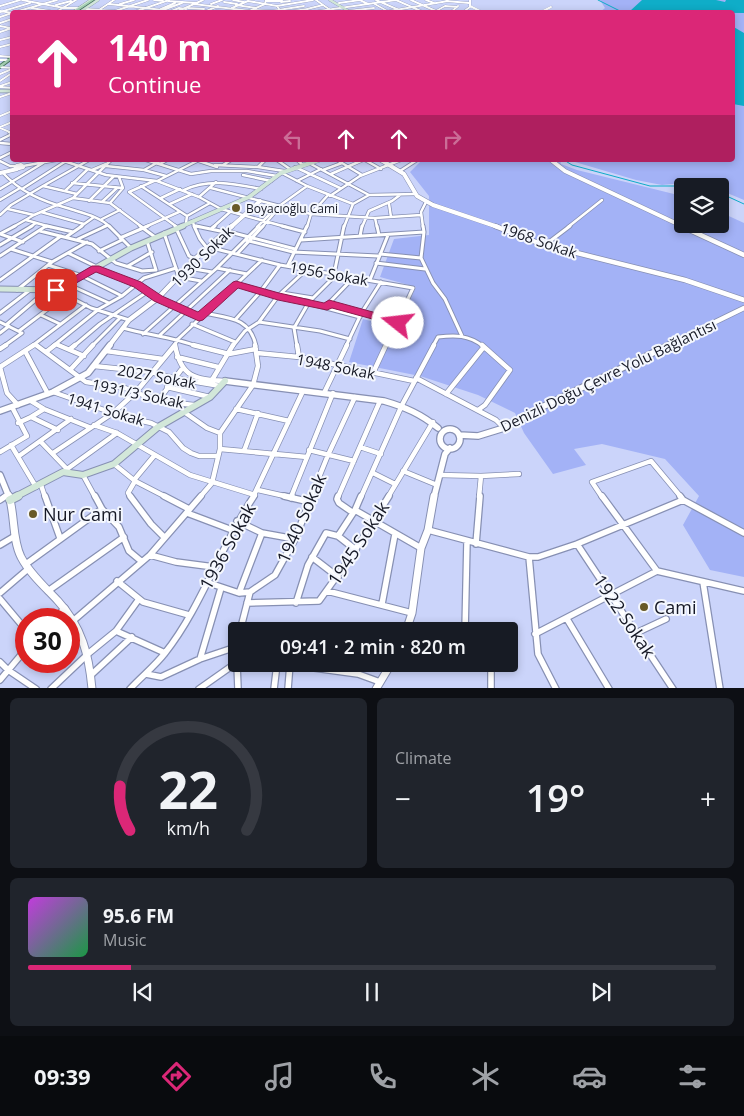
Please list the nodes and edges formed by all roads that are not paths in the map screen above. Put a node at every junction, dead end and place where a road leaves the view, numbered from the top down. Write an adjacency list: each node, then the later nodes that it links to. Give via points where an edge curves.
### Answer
1 (21, 0): 34 (street); 64 (street)
2 (57, 0): 45 (street)
3 (75, 0): 65 (street); 81 (street)
4 (94, 0): 82 (main road); 90 (main road); 102 (main road)
5 (114, 0): 40 (street)
6 (120, 0): 35 (street)
7 (133, 0): 35 (street); 36 (street)
8 (148, 0): 36 (street)
9 (154, 0): 26 (street); 47 (street)
10 (202, 0): 49 (street)
11 (212, 0): 50 (street)
12 (219, 0): 28 (street)
13 (233, 0): 28 (street); 29 (street)
14 (266, 0): 15 (street); 51 (street)
15 (283, 0): 38 (street)
16 (289, 0): 38 (street); 52 (street)
17 (308, 0): 18 (street); 39 (street)
18 (314, 0): 43 (street)
19 (330, 0): 31 (main road); 43 (street)
20 (390, 0): 21 (street); 32 (street)
21 (396, 0): 89 (street)
22 (411, 0): 74 (street)
23 (426, 0): 54 (street)
24 (439, 0): 33 (street)
25 (470, 0): 63 (street)
26 (166, 1): 37 (street); 48 (street); 68 (street)
27 (184, 1): 37 (street); 49 (street); 58 (street)
28 (224, 1): 41 (street); 59 (street); 60 (street)
29 (238, 1): 41 (street); 42 (street)
30 (248, 1): 42 (street); 51 (street)
31 (340, 1): 53 (street, via 360,0); 76 (main road)
32 (379, 1): 44 (street); 124 (street)
33 (448, 1): 54 (street); 55 (street)
34 (32, 2): 45 (street); 132 (street)
35 (127, 2): 57 (street)
36 (143, 2): 46 (street)
37 (179, 2): 48 (street)
38 (279, 2): 72 (street)
39 (304, 2): 52 (street); 75 (street)
40 (110, 3): 57 (street); 66 (street)
41 (231, 3): 61 (street)
42 (243, 3): 61 (street); 70 (street)
43 (320, 3): 62 (street)
44 (373, 3): 53 (street); 123 (street)
45 (43, 4): 56 (street); 80 (street)
46 (136, 4): 47 (street); 67 (street)
47 (140, 4): 68 (street)
48 (172, 4): 108 (street)
49 (195, 4): 50 (street); 85 (street)
50 (203, 4): 59 (street)
51 (265, 4): 70 (street); 71 (street)
52 (298, 4): 72 (street); 73 (street)
53 (368, 4): 76 (street); 88 (street)
54 (434, 4): 74 (street); 77 (street)
55 (460, 4): 63 (street); 78 (street)
56 (51, 5): 65 (street); 99 (street)
57 (118, 5): 67 (street)
58 (177, 5): 85 (street); 108 (street)
59 (209, 5): 60 (street); 92 (street)
60 (216, 5): 69 (street); 93 (street)
61 (237, 5): 86 (street); 87 (street)
62 (323, 5): 75 (street); 96 (street)
63 (470, 5): 129 (street); 130 (street)
64 (0, 6)
65 (55, 6): 81 (street); 100 (street)
66 (105, 6): 83 (street); 91 (street)
67 (130, 6): 83 (street); 84 (street)
68 (153, 6): 84 (street); 108 (street)
69 (224, 6): 86 (street); 113 (street)
70 (261, 6): 87 (street)
71 (273, 6): 72 (street); 117 (street)
72 (277, 6): 94 (street)
73 (304, 6): 94 (street); 95 (street)
74 (424, 6): 89 (street); 126 (street)
75 (312, 7): 95 (street)
76 (343, 7): 96 (street); 120 (main road)
77 (443, 7): 78 (street); 127 (street)
78 (457, 7): 128 (street)
79 (551, 7): 131 (street)
80 (30, 8): 98 (street); 99 (street)
81 (64, 8): 82 (street); 101 (street)
82 (80, 8)
83 (124, 8): 105 (street); 106 (street)
84 (148, 8): 106 (street); 107 (street)
85 (188, 8): 92 (street); 109 (street); 110 (street)
86 (232, 8): 114 (street); 115 (street)
87 (256, 8): 116 (street)
88 (374, 8): 97 (street); 122 (street)
89 (412, 8): 124 (street); 125 (street)
90 (86, 9): 91 (street); 103 (main road)
91 (101, 9): 104 (street)
92 (203, 9): 93 (street); 111 (street)
93 (212, 9): 112 (street)
94 (278, 9)
95 (307, 9): 118 (street)
96 (331, 9): 119 (street)
97 (361, 9): 121 (street)
98 (24, 10)
99 (37, 10)
100 (45, 10)
101 (60, 10)
102 (80, 10)
103 (83, 10)
104 (108, 10)
105 (119, 10)
106 (141, 10)
107 (157, 10): 108 (street)
108 (162, 10)
109 (176, 10)
110 (183, 10)
111 (200, 10)
112 (209, 10)
113 (218, 10)
114 (230, 10)
115 (242, 10)
116 (252, 10)
117 (263, 10)
118 (300, 10)
119 (325, 10)
120 (347, 10)
121 (357, 10)
122 (379, 10)
123 (385, 10)
124 (399, 10)
125 (417, 10)
126 (431, 10)
127 (440, 10)
128 (454, 10)
129 (466, 10)
130 (479, 10)
131 (545, 10)
132 (1, 11)
133 (10, 29): 134 (street)
134 (7, 30): 135 (street); 136 (street)
135 (10, 31)
136 (0, 32)
137 (10, 58): 139 (main road)
138 (0, 60): 139 (street)
139 (6, 60): 140 (main road)
140 (0, 66)
141 (0, 158): 171 (street, via 11,167)
142 (24, 162): 171 (street)
143 (41, 162): 164 (street); 198 (street)
144 (66, 162): 168 (street); 208 (street)
145 (84, 162): 168 (street)
146 (110, 162): 165 (street)
147 (160, 162): 178 (street); 179 (street)
148 (194, 162): 179 (street)
149 (202, 162): 163 (street)
150 (228, 162): 166 (street)
151 (263, 162): 172 (street)
152 (281, 162): 173 (street)
153 (299, 162): 167 (street)
154 (359, 162): 169 (street)
155 (368, 162): 176 (street)
156 (385, 162): 170 (street, 1968 Sokak)
157 (398, 162): 170 (street)
158 (414, 162): 182 (street)
159 (554, 162): 308 (street, via 565,171)
160 (558, 162): 259 (street, via 568,170)
161 (310, 163): 167 (main road); 175 (street)
162 (342, 163): 169 (street); 175 (street)
163 (213, 164): 166 (street); 181 (street)
164 (33, 165): 171 (street)
165 (107, 165): 177 (street); 178 (street); 183 (street)
166 (223, 165): 172 (street)
167 (303, 165): 173 (main road)
168 (77, 166): 174 (street); 204 (street)
169 (348, 166): 187 (street); 190 (street)
170 (392, 166): 176 (street); 182 (street, 1968 Sokak)
171 (20, 167): 184 (street)
172 (258, 167): 185 (street)
173 (293, 168): 185 (main road); 189 (street)
174 (88, 169): 177 (street); 201 (street)
175 (322, 169): 187 (street); 189 (street)
176 (381, 169): 190 (street)
177 (92, 170): 183 (street)
178 (144, 170): 192 (street)
179 (180, 170): 186 (street); 192 (street)
180 (247, 170): 181 (street); 185 (street); 188 (street)
181 (216, 171): 186 (street)
182 (400, 171): 220 (street, 1968 Sokak)
183 (99, 172): 191 (street); 202 (street)
184 (1, 173): 198 (street)
185 (281, 173): 195 (main road); 196 (street)
186 (191, 174): 203 (street)
187 (331, 174): 200 (street)
188 (243, 175): 195 (street); 199 (street)
189 (310, 175): 196 (street); 212 (street)
190 (362, 175): 200 (street)
191 (114, 176): 193 (street); 207 (street)
192 (166, 176): 194 (street)
193 (119, 177): 194 (street); 210 (street)
194 (156, 181): 205 (street); 216 (street)
195 (271, 181): 214 (main road)
196 (297, 181): 206 (street)
197 (216, 182): 199 (street); 203 (street); 211 (street)
198 (10, 183): 208 (street); 213 (street)
199 (234, 183): 214 (street)
200 (348, 183): 212 (street); 222 (street)
201 (72, 184): 202 (street); 215 (street)
202 (87, 184): 207 (street); 218 (street)
203 (192, 185): 216 (street)
204 (43, 186): 215 (street); 217 (street)
205 (141, 186): 227 (street); 261 (street, via 129,192)
206 (306, 186): 221 (street); 240 (street)
207 (104, 187): 209 (street); 230 (street)
208 (21, 188): 217 (street); 228 (street)
209 (117, 188): 210 (street); 231 (street)
210 (123, 188): 234 (street)
211 (211, 188): 224 (street); 225 (street)
212 (340, 188): 221 (street)
213 (0, 189)
214 (261, 189): 225 (main road)
215 (66, 190): 218 (street)
216 (182, 190): 219 (street); 227 (street)
217 (31, 194): 239 (street); 243 (street)
218 (77, 194): 226 (street)
219 (192, 194): 224 (street); 236 (street)
220 (416, 194): 223 (street); 233 (street, 1968 Sokak)
221 (329, 195): 237 (street); 248 (street)
222 (369, 195): 223 (street); 237 (street)
223 (400, 195): 238 (street)
224 (199, 197): 235 (street)
225 (249, 197): 232 (street); 241 (main road)
226 (73, 198): 230 (street); 239 (street)
227 (160, 198): 236 (street)
228 (0, 200)
229 (602, 200): 298 (street)
230 (89, 201): 231 (street)
231 (103, 201): 234 (street)
232 (260, 201): 240 (street); 251 (street, 1930 Sokak)
233 (426, 202): 252 (street); 298 (street, 1968 Sokak)
234 (110, 203): 244 (street)
235 (210, 203): 241 (street); 253 (street)
236 (170, 204): 246 (street)
237 (352, 204): 254 (street)
238 (389, 204): 256 (street); 257 (street, via 374,206)
239 (56, 206): 245 (street); 255 (street)
240 (280, 207): 248 (street); 264 (street)
241 (222, 209): 247 (street); 263 (main road)
242 (0, 210): 243 (street)
243 (8, 210): 249 (street); 250 (street)
244 (120, 210): 260 (street); 272 (street)
245 (41, 212): 250 (street); 267 (street)
246 (179, 212): 253 (street); 261 (street)
247 (230, 212): 251 (street); 273 (street)
248 (311, 214): 254 (street); 277 (street)
249 (0, 215)
250 (34, 215): 262 (street)
251 (244, 215): 264 (street); 276 (street, 1930 Sokak)
252 (421, 215): 256 (street); 278 (street)
253 (187, 216): 265 (street)
254 (347, 216): 257 (street); 288 (street)
255 (94, 217): 260 (street); 267 (street)
256 (391, 217): 258 (street)
257 (363, 218): 258 (street); 285 (street)
258 (375, 218): 282 (street)
259 (674, 218)
260 (102, 219): 268 (street)
261 (165, 219): 271 (street); 272 (street)
262 (26, 220): 266 (street); 281 (street)
263 (192, 221): 265 (main road); 270 (street)
264 (266, 222): 277 (street); 292 (street)
265 (186, 223): 271 (main road)
266 (36, 224): 269 (street); 289 (street)
267 (84, 224): 275 (street)
268 (107, 225): 290 (street); 291 (street)
269 (47, 226): 274 (street); 275 (street)
270 (196, 226): 273 (street); 300 (street, via 200,239)
271 (177, 227): 279 (main road); 314 (street, via 189,256)
272 (143, 228): 287 (street); 291 (street)
273 (212, 228): 276 (street)
274 (40, 231): 284 (street); 295 (street)
275 (73, 232): 286 (street)
276 (226, 232): 292 (street); 300 (street, 1930 Sokak)
277 (304, 232): 293 (street)
278 (424, 232): 283 (street); 313 (street)
279 (164, 233): 287 (main road); 323 (street)
280 (704, 233): 308 (street)
281 (0, 234): 289 (street)
282 (379, 235): 283 (street); 285 (street)
283 (388, 235): 310 (street)
284 (61, 236): 286 (street); 312 (street)
285 (360, 236): 288 (street)
286 (66, 237): 290 (street)
287 (155, 237): 294 (main road)
288 (343, 237): 293 (street); 307 (street)
289 (12, 238): 295 (street); 297 (street)
290 (77, 239): 296 (street)
291 (121, 239): 299 (street); 302 (street)
292 (248, 240): 303 (street); 306 (street); 309 (street)
293 (301, 240): 303 (street)
294 (147, 241): 299 (main road); 304 (street)
295 (23, 242): 301 (street)
296 (87, 242): 302 (street); 305 (street)
297 (0, 245)
298 (545, 245): 356 (street, 1968 Sokak, via 685,280)
299 (131, 248): 315 (main road)
300 (208, 248): 306 (street, 1956 Sokak); 314 (street, 1930 Sokak)
301 (11, 249): 311 (street); 312 (street)
302 (100, 251): 315 (street)
303 (294, 251): 307 (street); 321 (street)
304 (152, 252): 320 (street); 330 (street)
305 (68, 253): 317 (street); 322 (street)
306 (232, 253): 309 (street, 1956 Sokak); 325 (street)
307 (339, 253): 310 (street); 332 (street)
308 (744, 253)
309 (237, 254): 316 (street, 1956 Sokak)
310 (379, 255): 313 (street); 318 (street)
311 (0, 256)
312 (34, 256): 317 (street); 336 (street)
313 (421, 258): 327 (street)
314 (196, 259): 324 (street, 1930 Sokak)
315 (111, 260): 320 (street); 322 (main road)
316 (262, 260): 319 (street, 1956 Sokak); 331 (street)
317 (50, 263): 333 (street); 344 (street)
318 (376, 264): 327 (street); 337 (street)
319 (280, 265): 321 (street, 1956 Sokak); 348 (street)
320 (128, 266): 330 (street)
321 (288, 266): 326 (street, 1956 Sokak)
322 (96, 268): 333 (main road); 341 (street)
323 (176, 268): 330 (street); 334 (street)
324 (188, 268): 329 (street); 334 (street, 1930 Sokak)
325 (217, 268): 328 (street); 329 (street)
326 (306, 269): 332 (street, 1956 Sokak); 350 (street)
327 (426, 269): 387 (street, via 445,299)
328 (230, 270): 331 (street); 364 (street)
329 (212, 272): 338 (street)
330 (156, 273): 341 (street)
331 (247, 274): 342 (street)
332 (335, 274): 335 (street, 1956 Sokak); 355 (street)
333 (82, 276): 340 (main road); 352 (street)
334 (179, 276): 338 (street); 354 (street, 1930 Sokak)
335 (354, 278): 337 (street, 1956 Sokak); 361 (street)
336 (0, 280)
337 (370, 280): 339 (street, 1956 Sokak)
338 (201, 281): 359 (street)
339 (381, 282): 368 (street); 376 (street, 1956 Sokak, via 413,288)
340 (67, 284): 346 (main road); 358 (street)
341 (137, 284): 349 (street); 352 (street)
342 (236, 284): 348 (street); 366 (street)
343 (0, 289): 344 (main road)
344 (17, 290): 345 (main road)
345 (30, 290): 347 (main road); 365 (street)
346 (56, 290): 347 (main road); 351 (street)
347 (46, 291): 379 (street)
348 (261, 291): 353 (street); 373 (street)
349 (147, 292): 354 (street); 369 (street)
350 (282, 292): 353 (street); 355 (street)
351 (65, 296): 360 (street); 367 (street)
352 (122, 296): 358 (street)
353 (278, 296): 357 (street); 375 (street)
354 (158, 298): 359 (street); 372 (street, 1930 Sokak)
355 (313, 298): 357 (street)
356 (744, 300)
357 (309, 302): 361 (street); 382 (street)
358 (109, 303): 363 (street)
359 (174, 304): 364 (street); 385 (street)
360 (86, 305): 363 (street); 377 (street)
361 (328, 305): 368 (street)
362 (744, 308): 450 (street, Denizli Doğu Çevre Yolu Bağlantısı)
363 (99, 309): 369 (street); 392 (street)
364 (185, 310): 370 (street); 386 (street)
365 (0, 313)
366 (204, 313): 370 (street); 373 (street)
367 (41, 315): 377 (street); 383 (street)
368 (361, 315): 376 (street); 389 (street)
369 (113, 316): 371 (street); 396 (street)
370 (199, 317): 378 (street)
371 (120, 318): 372 (street); 402 (street)
372 (129, 320): 380 (street, 1930 Sokak)
373 (235, 320): 381 (street)
374 (0, 322): 379 (street)
375 (260, 322): 381 (street); 382 (street)
376 (398, 323): 413 (street)
377 (60, 324): 391 (street)
378 (192, 324): 388 (street); 390 (street)
379 (8, 326): 383 (street); 384 (street)
380 (123, 328): 385 (street); 398 (street, 1930 Sokak)
381 (250, 328): 390 (street); 399 (street)
382 (294, 328): 389 (street); 404 (street)
383 (19, 331): 395 (street, via 22,333)
384 (0, 333)
385 (143, 334): 386 (street)
386 (160, 335): 388 (street)
387 (462, 336): 394 (street); 416 (street, via 438,337)
388 (178, 338): 393 (street); 401 (street)
389 (350, 339): 407 (street)
390 (234, 342): 401 (street)
391 (35, 344): 397 (street); 400 (street)
392 (56, 344): 396 (street); 400 (street)
393 (175, 345): 403 (street); 405 (street)
394 (483, 348): 426 (street); 437 (street, via 510,370)
395 (0, 349)
396 (70, 349): 402 (street)
397 (25, 351): 408 (street); 424 (street)
398 (106, 351): 405 (street); 406 (street, 1930 Sokak)
399 (257, 351): 401 (street, 1948 Sokak); 404 (street, 1948 Sokak); 419 (street, via 258,366)
400 (46, 352): 410 (street)
401 (228, 354): 409 (street)
402 (84, 356): 410 (street)
403 (176, 357): 409 (street); 411 (street)
404 (299, 357): 407 (street, 1948 Sokak)
405 (163, 359): 412 (street)
406 (94, 366): 412 (street, 2027 Sokak); 414 (street, 1930 Sokak)
407 (338, 366): 413 (street, 1948 Sokak); 422 (street)
408 (0, 367): 434 (street, via 7,393)
409 (218, 367): 417 (street)
410 (70, 370): 414 (street)
411 (181, 370): 415 (street); 417 (street, via 187,375)
412 (151, 372): 415 (street, 2027 Sokak); 423 (street)
413 (373, 373): 416 (street, 1948 Sokak)
414 (80, 378): 423 (street, 1931/3 Sokak); 424 (street, 1930 Sokak)
415 (173, 378): 418 (street, 2027 Sokak); 420 (street)
416 (415, 379): 426 (street, 1948 Sokak); 433 (street)
417 (212, 380): 418 (street)
418 (222, 383): 419 (street); 427 (main road)
419 (253, 385): 421 (street); 435 (street)
420 (167, 387): 427 (street); 430 (street)
421 (303, 391): 422 (street); 444 (street, 1936 Sokak)
422 (325, 391): 425 (street)
423 (136, 392): 430 (street, 1931/3 Sokak); 439 (street)
424 (51, 393): 429 (street, 1930 Sokak); 439 (street, 1941 Sokak)
425 (334, 393): 428 (street); 462 (street)
426 (446, 394): 437 (street, 1948 Sokak)
427 (210, 397): 432 (main road)
428 (355, 397): 431 (street); 469 (street, 1940 Sokak)
429 (31, 401): 434 (street, 1930 Sokak); 436 (street)
430 (158, 401): 432 (street, 1931/3 Sokak)
431 (380, 401): 433 (street); 460 (street)
432 (197, 405): 440 (main road)
433 (402, 405): 445 (street); 468 (street)
434 (15, 406): 438 (street, 1930 Sokak); 446 (street)
435 (236, 409): 441 (street); 454 (street)
436 (44, 410): 442 (street); 443 (street)
437 (478, 410): 450 (street, 1948 Sokak)
438 (0, 411)
439 (113, 412): 447 (street); 448 (street, 1941 Sokak)
440 (184, 412): 448 (main road); 454 (street)
441 (258, 413): 444 (street); 463 (street)
442 (31, 416): 446 (street); 451 (street)
443 (71, 419): 447 (street); 451 (street)
444 (289, 420): 467 (street, 1936 Sokak)
445 (433, 422): 449 (street); 477 (street, 1945 Sokak)
446 (18, 423): 458 (street, via 26,436)
447 (92, 426): 453 (street); 466 (street)
448 (158, 427): 459 (main road); 472 (street, 1941 Sokak, via 169,432 191,453)
449 (438, 428): 452 (street); 455 (street)
450 (504, 428): 456 (street, Denizli Doğu Çevre Yolu Bağlantısı, via 478,436)
451 (58, 430): 457 (street)
452 (446, 430): 455 (street); 456 (street, via 455,431)
453 (117, 433): 459 (street); 476 (street)
454 (220, 434): 461 (street)
455 (440, 436): 464 (street)
456 (460, 437): 464 (street, via 457,447)
457 (41, 442): 466 (street); 470 (street)
458 (12, 445): 465 (street); 470 (street)
459 (138, 445): 471 (street); 475 (main road)
460 (360, 446): 468 (street); 474 (street)
461 (220, 449): 463 (street); 472 (street)
462 (309, 450): 469 (street); 473 (street)
463 (244, 451): 467 (street)
464 (448, 451): 481 (street)
465 (0, 452)
466 (53, 453): 476 (street)
467 (276, 454): 473 (street); 489 (street, 1936 Sokak)
468 (381, 454): 478 (street)
469 (328, 455): 474 (street); 494 (street, 1940 Sokak)
470 (19, 456): 488 (street)
471 (154, 456): 484 (street); 485 (street)
472 (218, 456): 485 (street)
473 (307, 457): 491 (street)
474 (354, 461): 497 (street, via 338,499 339,503)
475 (114, 464): 482 (main road); 484 (street)
476 (64, 470): 482 (main road); 488 (main road)
477 (403, 471): 486 (street, 1945 Sokak); 487 (street)
478 (373, 473): 486 (street); 497 (street)
479 (518, 474): 483 (street)
480 (0, 475): 490 (street)
481 (440, 475): 483 (street); 487 (street)
482 (83, 476): 495 (street)
483 (481, 476): 513 (street)
484 (135, 480): 496 (street); 509 (street, via 128,493)
485 (212, 483): 489 (street); 496 (street)
486 (395, 484): 499 (street, 1945 Sokak)
487 (437, 485): 502 (street)
488 (38, 486): 490 (main road); 510 (street)
489 (256, 493): 491 (street); 498 (street, 1936 Sokak)
490 (9, 497): 492 (street); 506 (street)
491 (291, 498): 494 (street)
492 (0, 500)
493 (683, 500): 500 (street); 500 (street, via 651,461 592,482); 504 (street)
494 (310, 502): 511 (street, 1940 Sokak)
495 (102, 509): 508 (street); 510 (street)
496 (188, 511): 501 (street); 509 (street)
497 (354, 511): 499 (street); 507 (street)
498 (237, 521): 501 (street, 1936 Sokak); 503 (street)
499 (374, 522): 505 (street); 517 (street, 1945 Sokak)
500 (622, 526): 514 (street); 524 (street)
501 (232, 530): 523 (street, 1936 Sokak)
502 (428, 530): 512 (street); 516 (street)
503 (262, 533): 511 (street); 533 (street)
504 (744, 533)
505 (395, 534): 516 (street); 541 (street)
506 (15, 536): 515 (street); 522 (street, via 15,543)
507 (338, 536): 517 (street); 519 (street, via 326,533)
508 (124, 537): 521 (street, via 129,551); 531 (street, via 98,552)
509 (164, 537): 518 (street)
510 (60, 538): 522 (street)
511 (295, 539): 534 (street, 1940 Sokak, via 275,575)
512 (467, 541): 513 (street); 551 (street)
513 (476, 544): 520 (street)
514 (577, 544): 520 (street); 536 (street, 1922 Sokak)
515 (0, 545)
516 (421, 548): 543 (street)
517 (356, 550): 525 (street, 1945 Sokak)
518 (150, 555): 521 (street); 523 (street)
519 (312, 557): 525 (street); 540 (street)
520 (529, 557): 555 (street)
521 (141, 561): 526 (street)
522 (27, 567): 531 (street); 535 (street)
523 (214, 567): 527 (street, 1936 Sokak)
524 (657, 571): 528 (street); 536 (street)
525 (338, 577): 530 (street, 1945 Sokak)
526 (118, 582): 538 (street); 544 (street)
527 (206, 582): 529 (street); 545 (street, 1936 Sokak)
528 (703, 582): 532 (street); 586 (street)
529 (221, 588): 533 (street); 560 (street)
530 (327, 590): 540 (street, 1945 Sokak, via 320,601); 541 (street)
531 (48, 591): 542 (street)
532 (744, 591)
533 (239, 592): 534 (street)
534 (250, 592): 539 (street)
535 (0, 593)
536 (610, 594): 547 (street); 554 (street, 1922 Sokak)
537 (0, 599): 546 (street)
538 (139, 599): 545 (street); 553 (street)
539 (247, 603): 540 (street, 1945 Sokak); 549 (street)
540 (296, 603)
541 (382, 604): 543 (street)
542 (65, 608)
543 (412, 613): 550 (street)
544 (80, 615)
545 (189, 615): 559 (street, 1936 Sokak)
546 (15, 617)
547 (567, 619): 555 (street); 584 (street)
548 (666, 619): 554 (street)
549 (242, 622)
550 (409, 622)
551 (465, 622)
552 (80, 628): 558 (street)
553 (116, 631): 556 (street); 558 (street)
554 (636, 633): 585 (street, 1922 Sokak)
555 (535, 634): 583 (street, via 538,654)
556 (132, 637): 559 (street); 573 (street)
557 (228, 649): 560 (street)
558 (89, 653): 573 (street); 576 (street)
559 (165, 653): 571 (street, 1936 Sokak)
560 (200, 659): 571 (street, via 161,677)
561 (0, 662): 564 (street)
562 (15, 662): 564 (street)
563 (228, 668): 578 (street)
564 (8, 670): 572 (street); 575 (street)
565 (237, 672): 579 (street)
566 (276, 672): 580 (street)
567 (289, 672): 581 (street)
568 (344, 672): 574 (street, via 358,674)
569 (386, 672): 574 (street)
570 (491, 672): 582 (street)
571 (146, 674): 577 (street, 1936 Sokak)
572 (0, 680)
573 (90, 684)
574 (378, 685)
575 (36, 688)
576 (51, 688)
577 (130, 688)
578 (199, 688)
579 (238, 688)
580 (274, 688)
581 (288, 688)
582 (491, 688)
583 (556, 688)
584 (609, 688)
585 (673, 688)
586 (720, 688)

